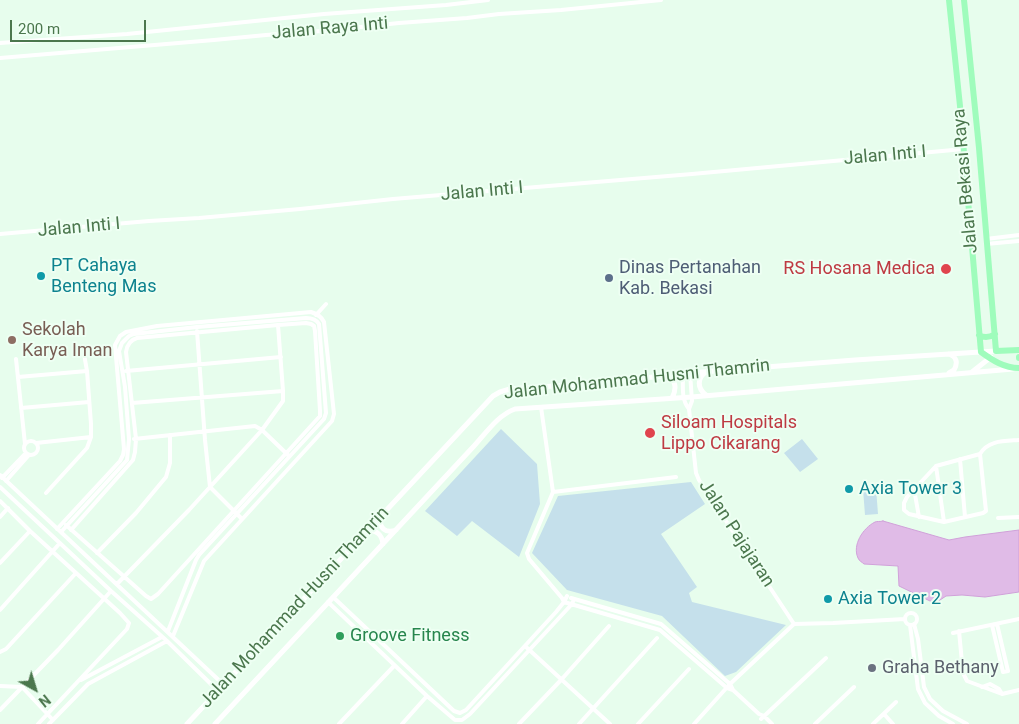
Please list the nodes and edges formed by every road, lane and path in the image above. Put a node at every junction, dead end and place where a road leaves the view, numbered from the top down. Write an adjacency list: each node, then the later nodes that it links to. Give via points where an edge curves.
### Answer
1 (488, 0): 5 (street, Jalan Raya Inti)
2 (661, 0): 6 (street, Jalan Raya Inti)
3 (949, 0): 7 (main road, Jalan Bekasi Raya)
4 (964, 0): 10 (main road, Jalan Bekasi Raya)
5 (0, 43)
6 (0, 58)
7 (964, 149): 8 (street, Jalan Inti I); 24 (main road, Jalan Bekasi Raya)
8 (0, 234)
9 (1019, 235): 10 (street)
10 (986, 241): 11 (street); 23 (main road, Jalan Bekasi Raya)
11 (1019, 241)
12 (326, 304): 13 (street)
13 (317, 314): 14 (street); 15 (street); 72 (street, via 324,322 334,414 332,421)
14 (313, 318): 16 (street); 18 (street); 70 (street, via 319,324 326,413 324,419)
15 (232, 319): 17 (street); 19 (street)
16 (278, 323): 17 (street); 18 (street); 22 (street); 30 (street)
17 (232, 324): 20 (street)
18 (311, 324): 70 (street, via 315,331 320,416)
19 (157, 326): 21 (street); 45 (street, via 120,336 115,345)
20 (197, 327): 21 (street); 22 (street)
21 (157, 331): 37 (street, via 128,336 119,351)
22 (197, 333): 33 (street); 35 (street, via 132,340 126,352)
23 (994, 334): 24 (main road, via 988,337); 26 (main road, Jalan Bekasi Raya)
24 (979, 335): 27 (main road, Jalan Bekasi Raya)
25 (1019, 350): 26 (main road, Jalan Mohammad Husni Thamrin)
26 (996, 351): 27 (street, Jalan Mohammad Husni Thamrin); 31 (street)
27 (981, 352): 28 (street, Jalan Mohammad Husni Thamrin); 31 (main road)
28 (949, 353): 38 (street, Jalan Mohammad Husni Thamrin); 42 (street, via 955,358 956,367)
29 (84, 354): 36 (street)
30 (281, 357): 33 (street); 47 (street)
31 (990, 358): 34 (main road); 39 (street)
32 (16, 359): 44 (street)
33 (199, 365): 35 (street); 50 (street)
34 (1017, 368): 39 (street, Jalan Mohammad Husni Thamrin)
35 (128, 370): 37 (street); 54 (street)
36 (87, 371): 44 (street); 53 (street)
37 (123, 371): 46 (street)
38 (707, 371): 40 (street, Jalan Mohammad Husni Thamrin); 48 (street, via 699,383)
39 (972, 372): 42 (street, Jalan Mohammad Husni Thamrin)
40 (690, 373): 41 (street, Jalan Mohammad Husni Thamrin); 49 (street, Jalan Pajajaran)
41 (683, 374): 43 (street, Jalan Mohammad Husni Thamrin); 51 (street, Jalan Pajajaran)
42 (947, 374): 48 (street, Jalan Mohammad Husni Thamrin)
43 (666, 375): 52 (street, via 675,385); 89 (street, Jalan Mohammad Husni Thamrin, via 500,392)
44 (18, 377): 56 (street)
45 (119, 387): 46 (street); 62 (street)
46 (125, 387): 63 (street)
47 (283, 391): 50 (street); 58 (street, via 283,401)
48 (706, 395): 49 (street, Jalan Mohammad Husni Thamrin)
49 (692, 396): 51 (street, Jalan Mohammad Husni Thamrin); 57 (street, Jalan Pajajaran)
50 (202, 397): 54 (street); 59 (street)
51 (684, 397): 52 (street, Jalan Mohammad Husni Thamrin); 57 (street, Jalan Pajajaran)
52 (672, 398): 55 (street, Jalan Mohammad Husni Thamrin)
53 (89, 402): 56 (street); 61 (street)
54 (132, 403): 64 (street)
55 (541, 407): 81 (street); 98 (street, Jalan Mohammad Husni Thamrin, via 515,409 503,416)
56 (21, 408): 67 (street)
57 (689, 409): 125 (street, Jalan Pajajaran, via 699,480)
58 (262, 430): 59 (street, via 255,426); 70 (street); 79 (street)
59 (204, 432): 60 (street); 79 (street)
60 (170, 435): 64 (street); 106 (street, via 170,463 166,477)
61 (91, 437): 66 (street); 82 (street, via 87,448)
62 (123, 439): 63 (street); 83 (street, via 121,460)
63 (129, 439): 64 (street); 74 (street, via 127,460)
64 (136, 439): 75 (street, via 133,460)
65 (1019, 440): 69 (street, via 995,442)
66 (36, 443): 67 (street, via 30,441); 68 (street, via 38,452)
67 (25, 444): 68 (street)
68 (27, 454): 77 (street)
69 (980, 454): 71 (street); 92 (street, via 986,509 983,513)
70 (288, 455): 72 (street); 87 (street)
71 (960, 459): 73 (street); 92 (street)
72 (296, 461): 95 (street)
73 (936, 466): 80 (street); 96 (street)
74 (116, 472): 75 (street); 83 (street)
75 (120, 475): 99 (street)
76 (676, 476): 81 (street)
77 (3, 478): 86 (street)
78 (0, 487): 88 (street)
79 (210, 487): 87 (street); 111 (street)
80 (914, 489): 91 (street); 91 (street, via 903,506 907,513)
81 (553, 492): 116 (street, via 527,553)
82 (46, 493)
83 (90, 497): 97 (street)
84 (0, 501): 85 (street)
85 (8, 508): 90 (street); 100 (street)
86 (34, 508): 88 (street); 101 (street)
87 (235, 512): 95 (street); 107 (street)
88 (29, 514): 103 (street)
89 (381, 516): 98 (street, via 381,527 385,531); 102 (street, Jalan Mohammad Husni Thamrin)
90 (0, 517)
91 (919, 517): 96 (street)
92 (965, 517): 96 (street)
93 (1019, 517): 94 (street)
94 (998, 518)
95 (242, 519): 132 (street, via 204,561)
96 (944, 522)
97 (65, 524): 99 (street); 101 (street)
98 (396, 529): 104 (street, Jalan Mohammad Husni Thamrin)
99 (71, 530): 106 (street)
100 (30, 531): 105 (street); 108 (street)
101 (59, 531): 110 (street)
102 (367, 531): 104 (street, via 377,532); 148 (street, Jalan Mohammad Husni Thamrin)
103 (60, 543): 105 (street); 112 (street)
104 (382, 544): 115 (street, Jalan Mohammad Husni Thamrin)
105 (53, 552): 109 (street); 122 (street)
106 (97, 553): 111 (street)
107 (196, 556): 111 (street, via 153,598 146,596); 129 (street)
108 (0, 563)
109 (76, 573): 117 (street); 138 (street)
110 (109, 576): 112 (street); 113 (street)
111 (124, 576): 113 (street)
112 (102, 583): 114 (street)
113 (117, 584): 129 (street)
114 (111, 591): 117 (street); 133 (street)
115 (333, 597): 119 (street, Jalan Mohammad Husni Thamrin); 142 (street)
116 (564, 597): 118 (street); 120 (street)
117 (104, 599): 146 (street, via 129,625); 150 (street)
118 (574, 599): 121 (street); 147 (street, via 661,624)
119 (328, 602): 143 (street); 169 (street, Jalan Mohammad Husni Thamrin)
120 (564, 602): 121 (street); 136 (street)
121 (572, 604): 137 (street); 152 (street, via 660,630)
122 (0, 610)
123 (905, 619): 125 (street); 127 (street); 127 (street, via 906,615 914,614 917,621)
124 (1019, 620): 126 (street)
125 (794, 624): 147 (street)
126 (995, 624): 126 (street, via 1008,671 1003,672); 131 (street)
127 (912, 625): 165 (street, via 918,639 924,687 930,700); 182 (street, via 918,688 925,702)
128 (610, 626): 145 (street)
129 (168, 631): 132 (street)
130 (953, 632): 131 (street)
131 (959, 632): 154 (street, via 963,673 970,682 982,686 990,684 1002,694)
132 (172, 636): 139 (street)
133 (162, 637): 135 (street); 146 (street)
134 (657, 638): 159 (street)
135 (167, 641): 141 (street); 164 (street, via 88,684)
136 (525, 646): 137 (street); 156 (street, via 460,713)
137 (530, 650): 145 (street); 157 (street, via 462,720 455,720)
138 (0, 652)
139 (190, 653): 141 (street); 148 (street)
140 (826, 658): 163 (street)
141 (185, 659): 155 (street)
142 (399, 660): 143 (street); 156 (street)
143 (394, 666): 157 (street); 170 (street)
144 (689, 669): 175 (street)
145 (561, 680): 159 (street); 172 (street)
146 (77, 683): 161 (street)
147 (730, 684): 152 (street); 153 (street)
148 (224, 685): 155 (street, Jalan Mohammad Husni Thamrin)
149 (0, 686): 150 (street)
150 (22, 687): 160 (street); 161 (street)
151 (854, 687): 179 (street)
152 (727, 688): 153 (street); 176 (street)
153 (733, 690): 163 (street)
154 (1019, 690)
155 (218, 691): 168 (street, Jalan Mohammad Husni Thamrin)
156 (432, 691): 157 (street)
157 (427, 696): 171 (street)
158 (896, 702): 162 (street)
159 (593, 709): 173 (street); 174 (street)
160 (0, 710)
161 (47, 714): 164 (street); 166 (street)
162 (884, 714): 180 (street); 181 (street)
163 (762, 718): 177 (street); 178 (street)
164 (53, 720): 167 (street)
165 (959, 723): 183 (street)
166 (38, 724)
167 (49, 724)
168 (187, 724)
169 (215, 724)
170 (339, 724)
171 (402, 724)
172 (519, 724)
173 (579, 724)
174 (610, 724)
175 (638, 724)
176 (694, 724)
177 (765, 724)
178 (772, 724)
179 (815, 724)
180 (873, 724)
181 (893, 724)
182 (953, 724)
183 (966, 724)

